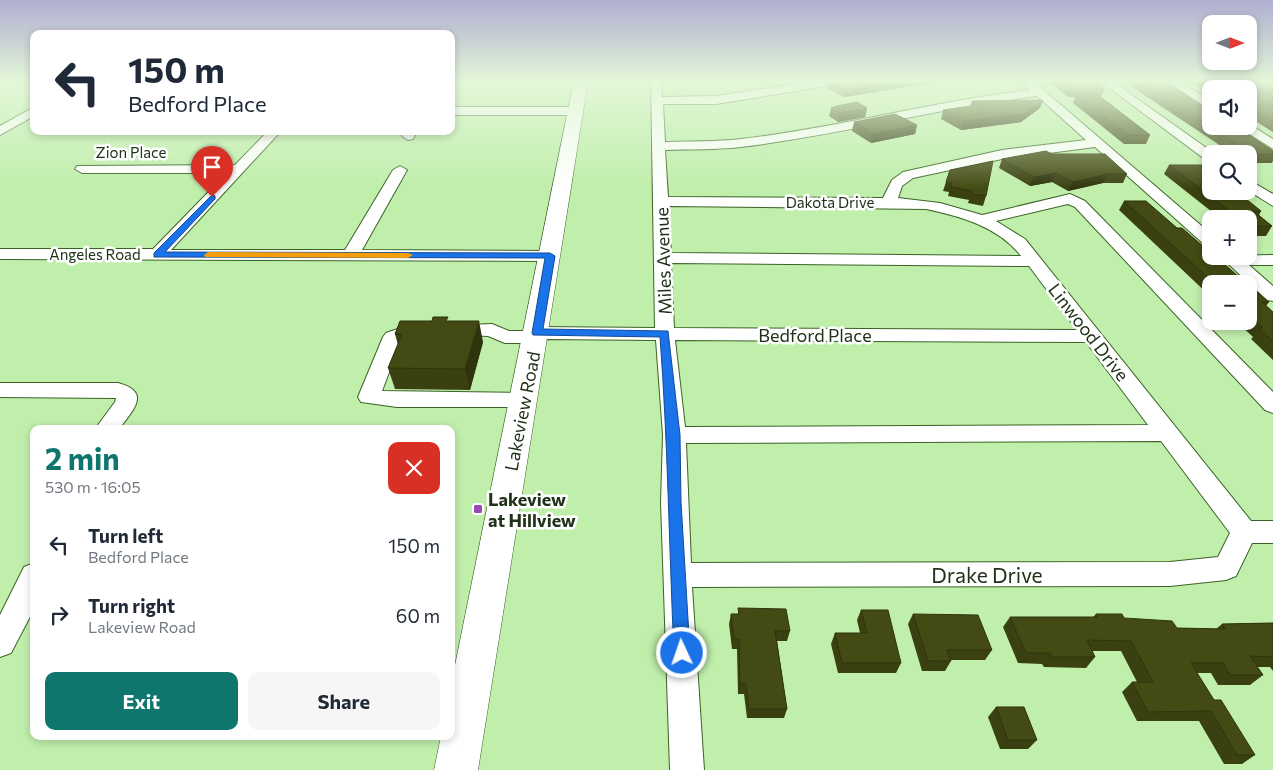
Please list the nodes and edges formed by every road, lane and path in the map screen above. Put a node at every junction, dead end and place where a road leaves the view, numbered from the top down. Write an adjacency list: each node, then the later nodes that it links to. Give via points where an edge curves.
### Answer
1 (24, 117): 7 (street)
2 (575, 117): 26 (main road, Lakeview Road)
3 (658, 117): 12 (street, Miles Avenue)
4 (885, 117): 12 (street, via 766,139)
5 (1068, 117): 10 (street)
6 (1155, 117): 13 (street)
7 (0, 131)
8 (271, 135): 15 (street)
9 (1257, 135): 11 (street)
10 (1098, 143): 20 (street, Dakota Drive, via 1009,152 908,175 894,184); 22 (street)
11 (1273, 145)
12 (659, 146): 18 (street, Miles Avenue)
13 (1202, 151)
14 (82, 169): 15 (street, Zion Place)
15 (239, 169): 24 (street)
16 (400, 170): 25 (street)
17 (1257, 190): 19 (street)
18 (661, 200): 20 (street, Dakota Drive); 27 (street, Miles Avenue)
19 (1273, 201)
20 (888, 202): 21 (street, Linwood Drive, via 931,205)
21 (982, 220): 30 (street, Linwood Drive, via 1019,242); 38 (street, via 1070,199 1080,204)
22 (1202, 234)
23 (0, 254): 24 (street, Angeles Road)
24 (157, 255): 25 (street, Angeles Road)
25 (351, 255): 26 (street, Angeles Road)
26 (550, 256): 34 (main road, Lakeview Road)
27 (662, 258): 30 (street); 33 (street, Miles Avenue)
28 (1257, 259): 29 (street)
29 (1273, 260)
30 (1032, 261): 35 (street, Linwood Drive)
31 (1238, 265): 32 (street)
32 (1273, 296)
33 (665, 334): 34 (street, Bedford Place); 35 (street, Bedford Place); 41 (street, Miles Avenue)
34 (536, 335): 37 (main road, Lakeview Road); 37 (street, Bedford Place, via 505,337 492,330 412,330 393,338 369,397)
35 (1093, 336): 40 (street, Linwood Drive)
36 (0, 390): 39 (street, via 118,390 127,395 126,404)
37 (524, 400): 47 (main road, Lakeview Road)
38 (1273, 405)
39 (109, 425)
40 (1167, 433): 41 (street); 42 (street, Linwood Drive)
41 (674, 435): 44 (street, Miles Avenue)
42 (1244, 532): 43 (street); 44 (street, Drake Drive, via 1226,568 1170,574)
43 (1273, 532)
44 (678, 575): 48 (street, Miles Avenue)
45 (30, 584): 46 (street)
46 (0, 643)
47 (456, 770)
48 (687, 770)

